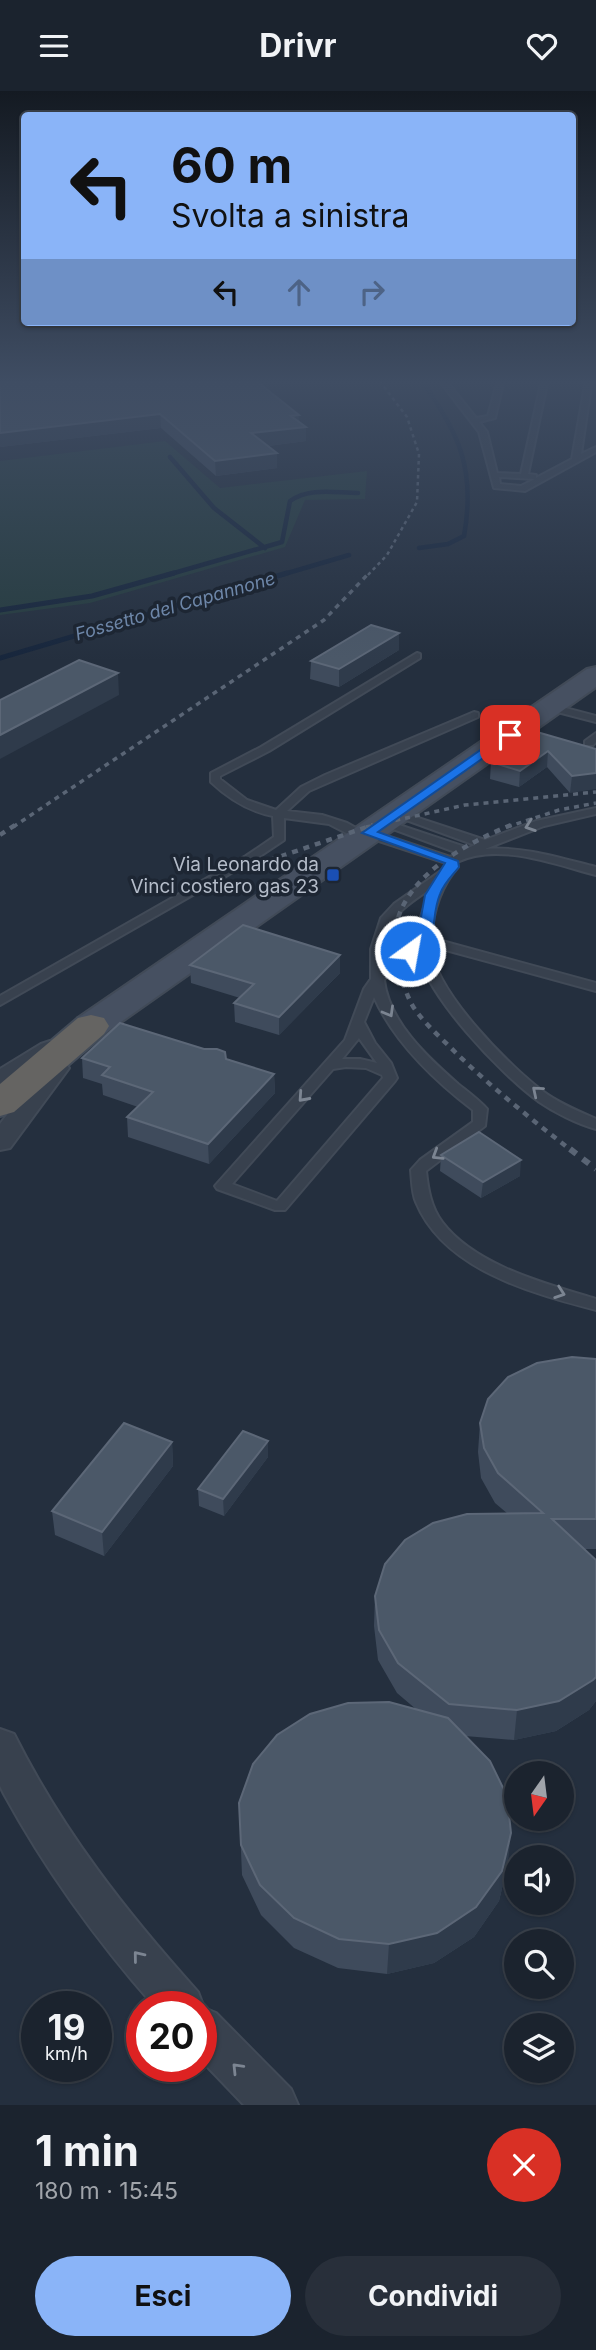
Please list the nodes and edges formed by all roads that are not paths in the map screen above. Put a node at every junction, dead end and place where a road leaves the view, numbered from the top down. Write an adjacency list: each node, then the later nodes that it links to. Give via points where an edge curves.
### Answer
1 (525, 473): 4 (lane)
2 (552, 473): 5 (lane)
3 (496, 475): 4 (lane); 5 (lane, via 497,486 515,489)
4 (524, 477): 5 (lane)
5 (543, 478)
6 (417, 656): 12 (lane, via 215,775 215,780 248,805)
7 (596, 675): 8 (main road)
8 (550, 707): 10 (lane); 13 (main road)
9 (474, 715): 12 (lane, via 305,789)
10 (596, 719)
11 (596, 811): 14 (lane, one-way to 14, via 543,822)
12 (278, 814): 13 (lane, via 327,819 353,829); 22 (lane, via 280,838)
13 (377, 827): 14 (lane); 15 (lane); 16 (lane); 24 (main road)
14 (485, 848): 15 (lane); 17 (lane)
15 (470, 853): 16 (lane)
16 (451, 861): 18 (lane, via 452,867)
17 (596, 871)
18 (442, 877): 19 (lane, via 432,895); 20 (lane, via 385,921 378,947)
19 (424, 940): 20 (lane); 21 (lane); 29 (lane, one-way to 19, via 542,1098 458,1014 426,963)
20 (378, 979): 23 (lane); 31 (lane, one-way to 31, via 390,1016 455,1090 480,1109 480,1122 471,1132 418,1170 418,1189 428,1210 446,1236 478,1261)
21 (596, 986)
22 (0, 1001)
23 (359, 1024): 25 (lane); 26 (lane)
24 (90, 1025): 27 (street); 28 (highway); 30 (street)
25 (330, 1066): 26 (lane, via 359,1062); 26 (lane, one-way to 26, via 222,1186 280,1207 375,1098)
26 (389, 1073)
27 (0, 1080)
28 (0, 1104)
29 (596, 1125)
30 (0, 1142)
31 (596, 1305)
32 (0, 1746): 33 (street, one-way to 32, via 90,1898 54,1845)
33 (169, 1991)
34 (217, 2045): 35 (street, one-way to 34)
35 (275, 2105)

